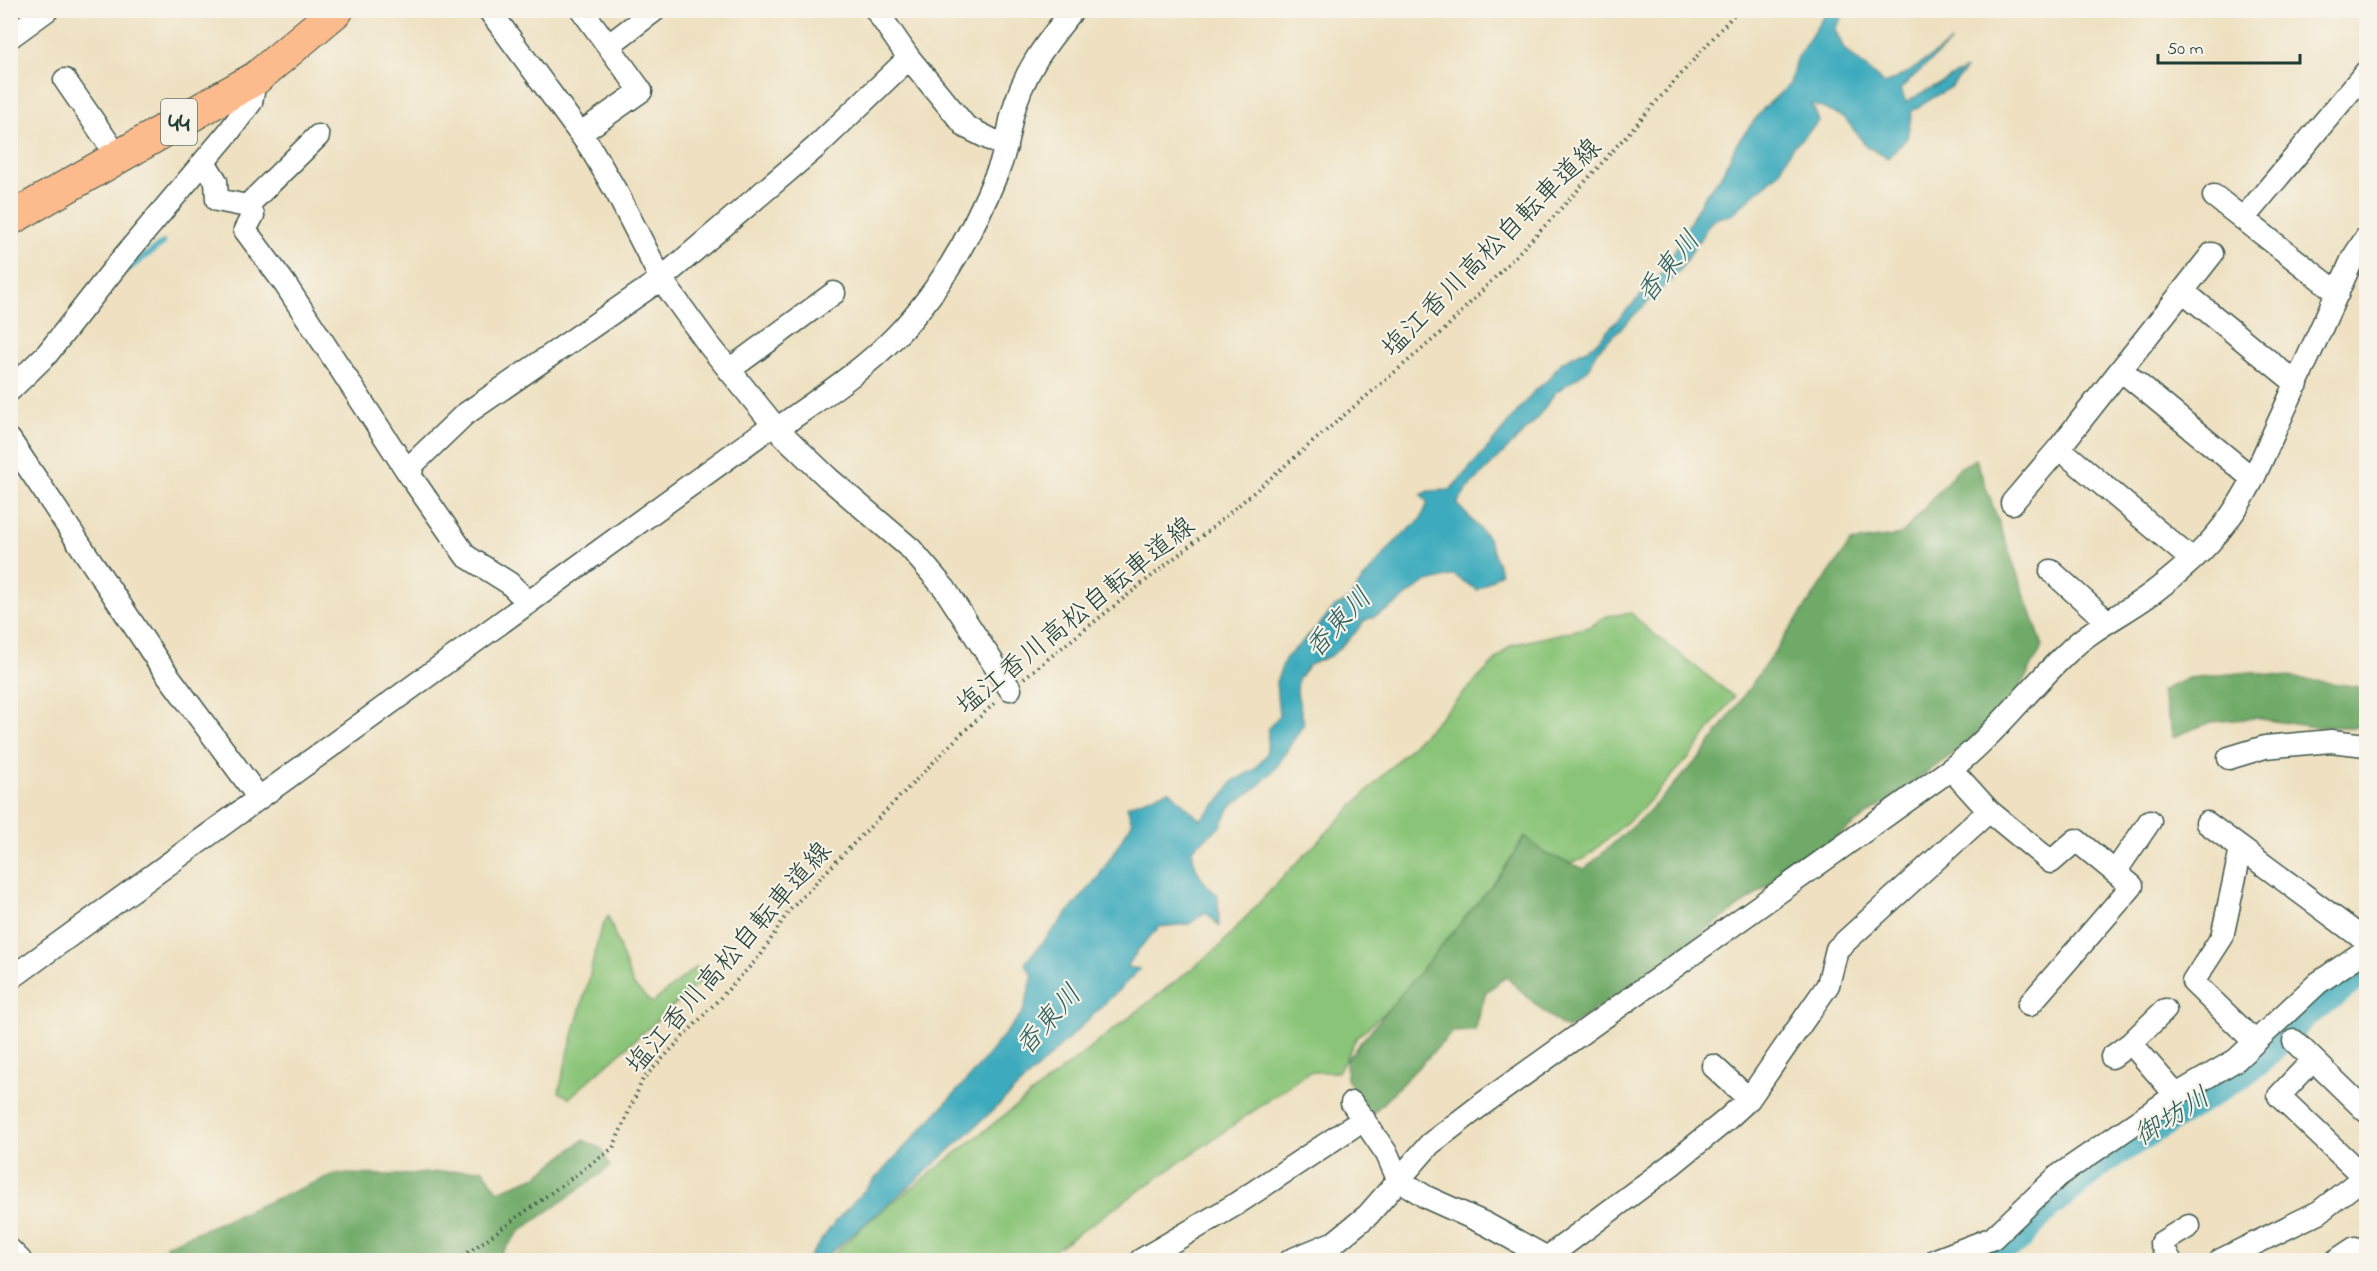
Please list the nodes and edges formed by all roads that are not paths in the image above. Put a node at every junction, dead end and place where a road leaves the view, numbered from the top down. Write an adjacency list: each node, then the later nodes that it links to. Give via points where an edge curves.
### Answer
1 (47, 10): 8 (street)
2 (337, 10): 12 (main road, 44)
3 (489, 10): 14 (street)
4 (582, 10): 9 (street)
5 (655, 10): 9 (street)
6 (876, 10): 10 (street)
7 (1072, 10): 16 (street, via 1028,70)
8 (10, 37)
9 (609, 45): 14 (street, via 641,91)
10 (909, 58): 16 (street, via 966,127); 25 (street, via 816,147)
11 (2367, 72): 22 (street)
12 (256, 78): 17 (main road, 44); 18 (street, via 251,102)
13 (65, 80): 17 (street)
14 (581, 133): 25 (street)
15 (318, 136): 20 (street)
16 (1006, 147): 33 (street, via 965,240 896,336 878,354)
17 (118, 157): 21 (main road, 44)
18 (204, 162): 20 (street, via 216,182 217,200); 32 (street, via 46,354)
19 (2214, 196): 22 (street)
20 (247, 206): 36 (street, via 252,215 245,230 285,284)
21 (14, 211)
22 (2243, 219): 28 (street)
23 (2367, 238): 28 (street, via 2353,258)
24 (2212, 254): 26 (street)
25 (661, 279): 29 (street); 36 (street, via 464,415 412,465)
26 (2184, 292): 30 (street); 31 (street)
27 (834, 293): 29 (street)
28 (2338, 293): 31 (street)
29 (729, 370): 33 (street)
30 (2121, 370): 35 (street); 37 (street)
31 (2297, 384): 37 (street)
32 (10, 390)
33 (775, 427): 41 (street); 43 (street, via 910,549 945,589)
34 (10, 440): 47 (street, via 159,663)
35 (2059, 448): 38 (street); 39 (street)
36 (411, 477): 41 (street, via 466,556 509,583)
37 (2253, 479): 39 (street, via 2217,537)
38 (2012, 503)
39 (2192, 560): 42 (street, via 2150,595)
40 (2051, 571): 42 (street)
41 (529, 603): 47 (street)
42 (2108, 622): 46 (street, via 2069,650 1973,752)
43 (1010, 689)
44 (2367, 745): 45 (street, via 2331,741 2265,747)
45 (2229, 758)
46 (1951, 769): 48 (street); 68 (street, via 1482,1105 1430,1144)
47 (259, 798): 55 (street)
48 (1989, 811): 52 (street, via 2051,862 2076,840); 65 (street, via 1837,949 1828,985)
49 (2150, 821): 52 (street)
50 (2207, 824): 51 (street)
51 (2241, 849): 53 (street); 59 (street, via 2222,937 2193,982)
52 (2115, 873): 56 (street, via 2132,886)
53 (2367, 941)
54 (2367, 950): 59 (street, via 2318,983)
55 (12, 972)
56 (2029, 1005)
57 (2165, 1010): 60 (street)
58 (2294, 1041): 62 (street)
59 (2255, 1042): 64 (street, via 2236,1060)
60 (2130, 1043): 61 (street); 64 (street)
61 (2112, 1057)
62 (2313, 1060): 66 (street); 67 (street, via 2279,1096)
63 (1713, 1066): 65 (street)
64 (2176, 1095): 75 (street, via 2058,1176 1993,1239)
65 (1749, 1099): 74 (street)
66 (2367, 1111)
67 (2365, 1178): 77 (street, via 2319,1212)
68 (1398, 1179): 72 (street, via 1387,1154 1358,1111 1233,1206); 73 (street, via 1368,1215 1335,1242); 74 (street)
69 (2189, 1227): 76 (street, via 2161,1243)
70 (10, 1250): 71 (street)
71 (20, 1260)
72 (1141, 1260)
73 (1291, 1260)
74 (1547, 1260)
75 (1936, 1260)
76 (2170, 1260)
77 (2221, 1260)

